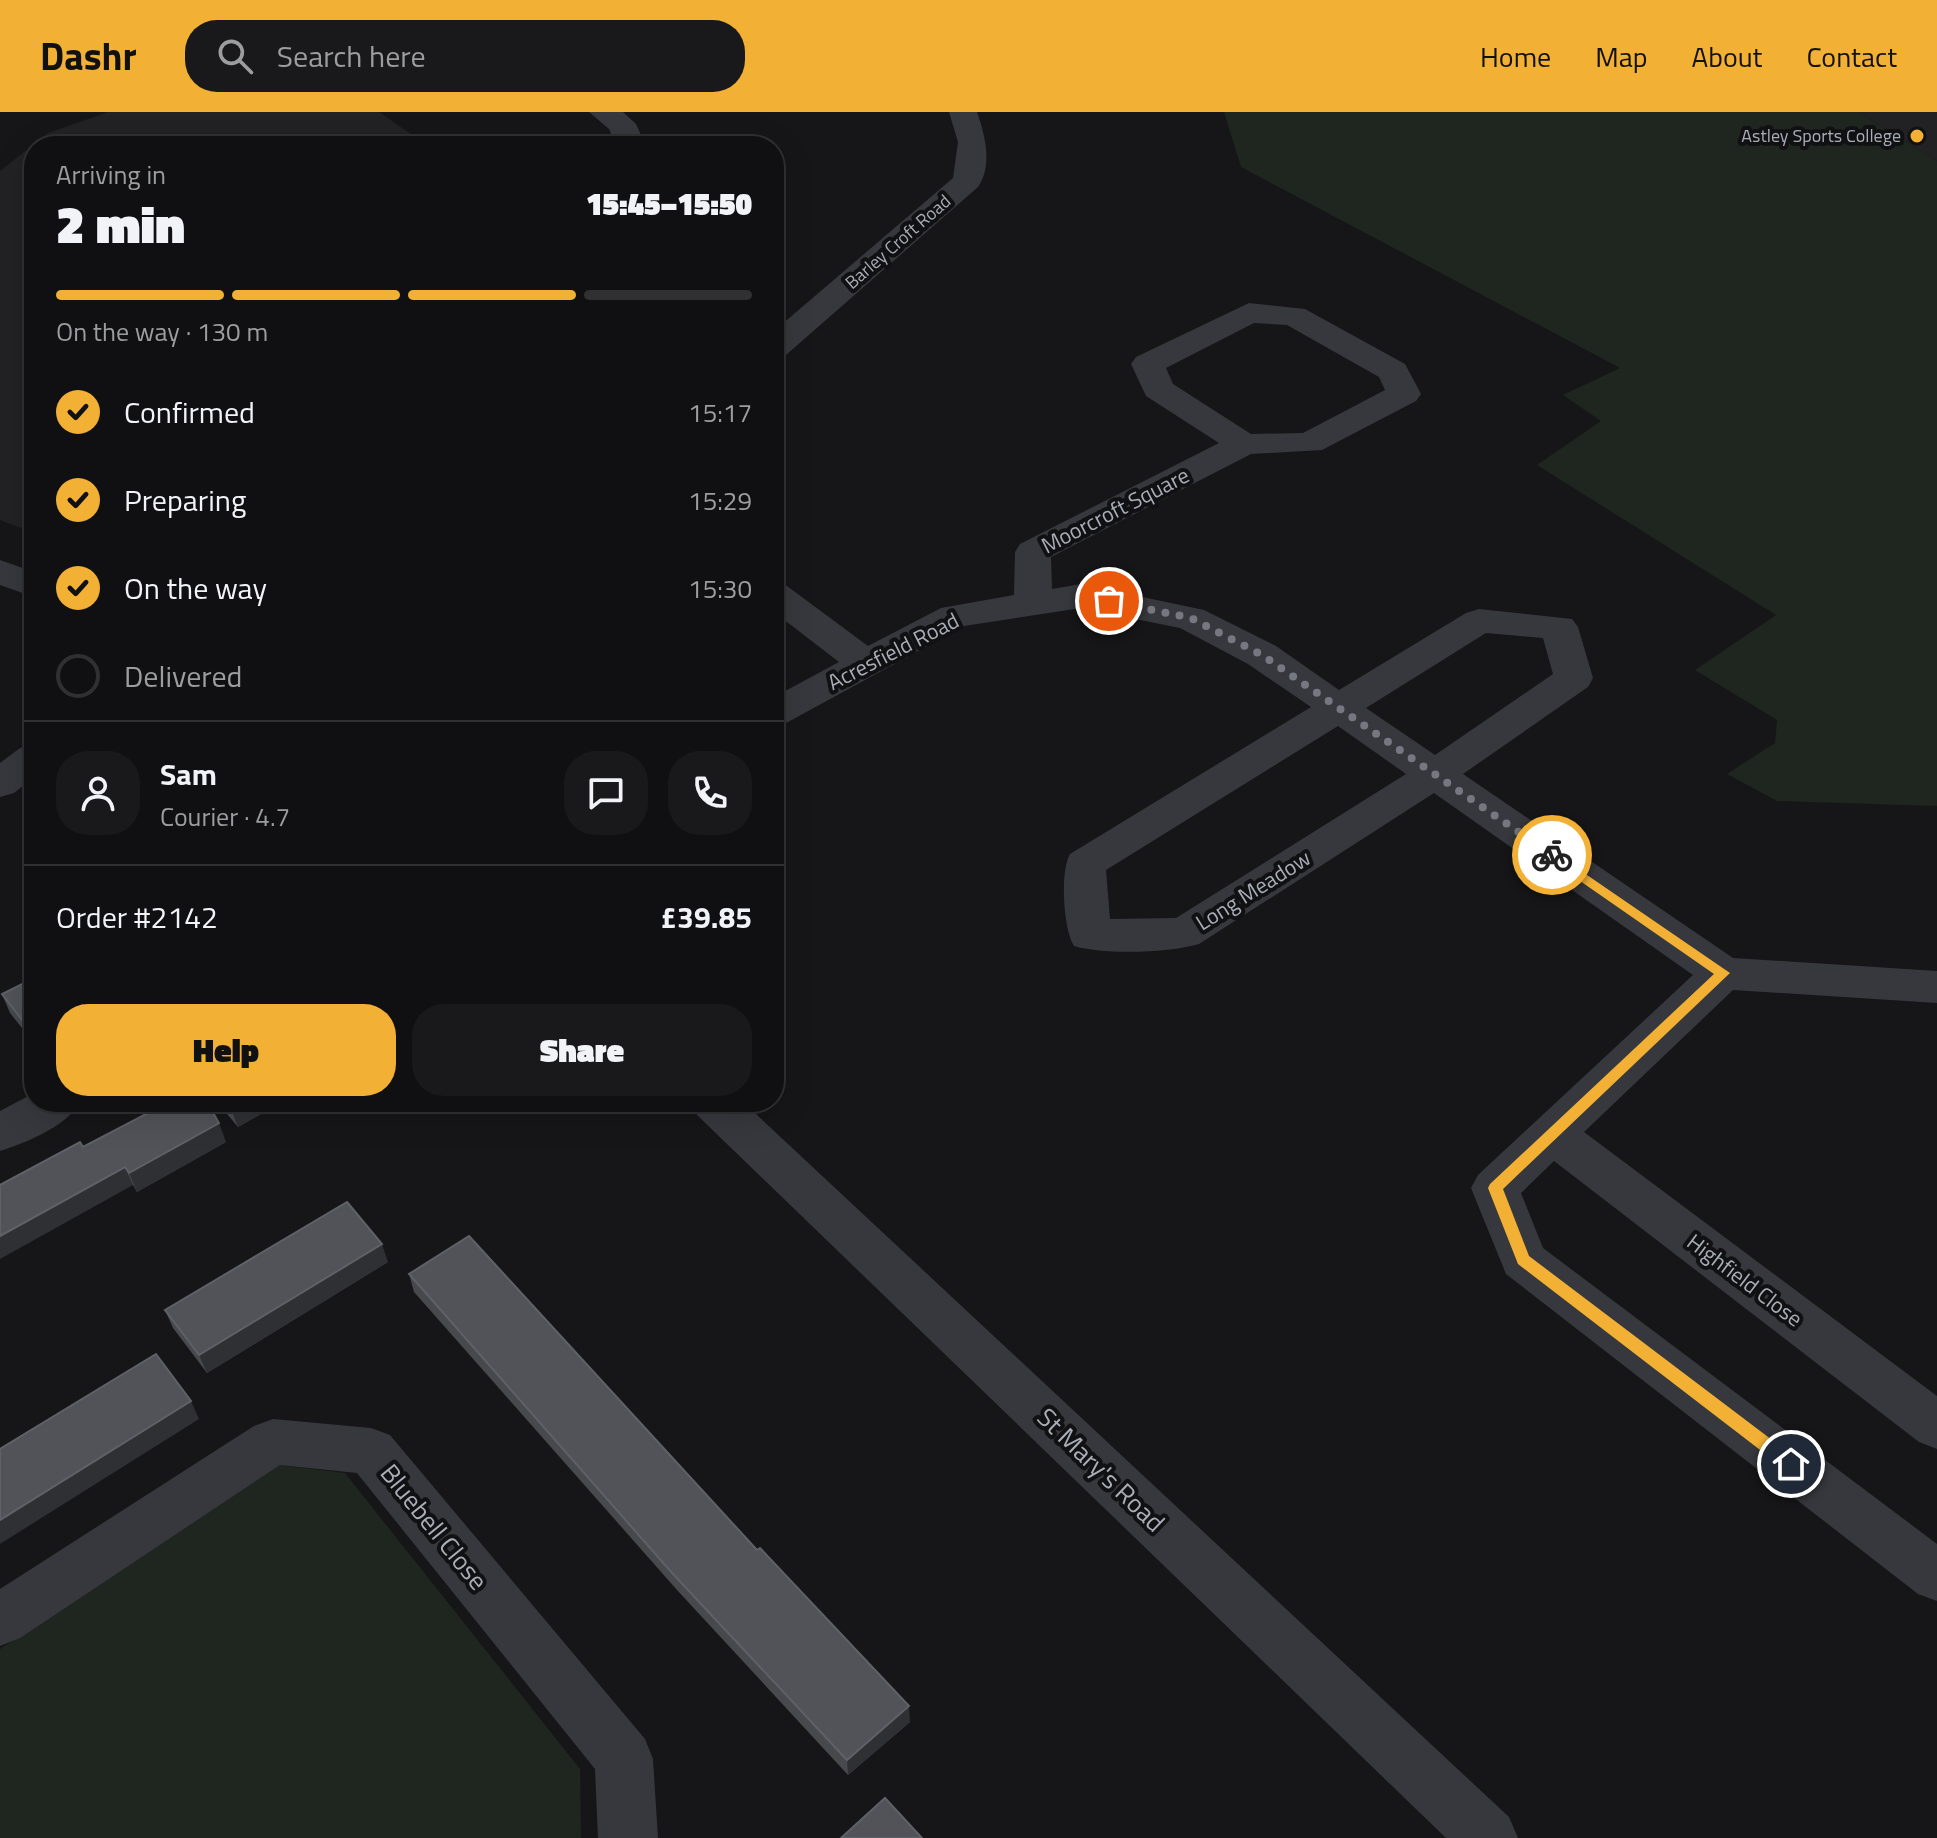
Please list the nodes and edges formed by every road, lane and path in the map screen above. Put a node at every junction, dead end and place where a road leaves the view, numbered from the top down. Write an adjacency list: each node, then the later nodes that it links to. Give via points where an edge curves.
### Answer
1 (603, 112): 3 (street, via 622,124)
2 (963, 112): 4 (street, Barley Croft Road, via 973,142 967,181)
3 (627, 136)
4 (784, 339)
5 (1244, 444): 5 (street, Moorcroft Square, via 1158,389 1148,364 1249,313 1294,316 1393,371 1404,394 1310,443); 9 (street, Moorcroft Square, via 1033,552)
6 (0, 571): 7 (street)
7 (24, 582)
8 (784, 602): 10 (street)
9 (1033, 603): 10 (street, Acresfield Road, via 954,616); 11 (street, Acresfield Road, via 1081,596 1191,618 1262,655)
10 (866, 664): 12 (street, Acresfield Road)
11 (1338, 707): 14 (street, Acresfield Road); 14 (street, Long Meadow, via 1479,621 1559,627 1574,678); 14 (street, Long Meadow, via 1085,864 1089,935 1184,933)
12 (784, 708)
13 (24, 765): 15 (street)
14 (1435, 774): 16 (street, Acresfield Road)
15 (0, 783)
16 (1723, 973): 17 (street); 21 (street)
17 (1937, 987)
18 (39, 1112): 20 (street)
19 (724, 1112): 26 (street, St Mary's Road)
20 (0, 1133)
21 (1553, 1134): 22 (street, Highfield Close); 23 (street, via 1495,1188 1523,1260)
22 (1937, 1426)
23 (1937, 1576)
24 (0, 1620): 25 (street, Bluebell Close, via 273,1442 371,1451 624,1759)
25 (628, 1838)
26 (1488, 1838)

